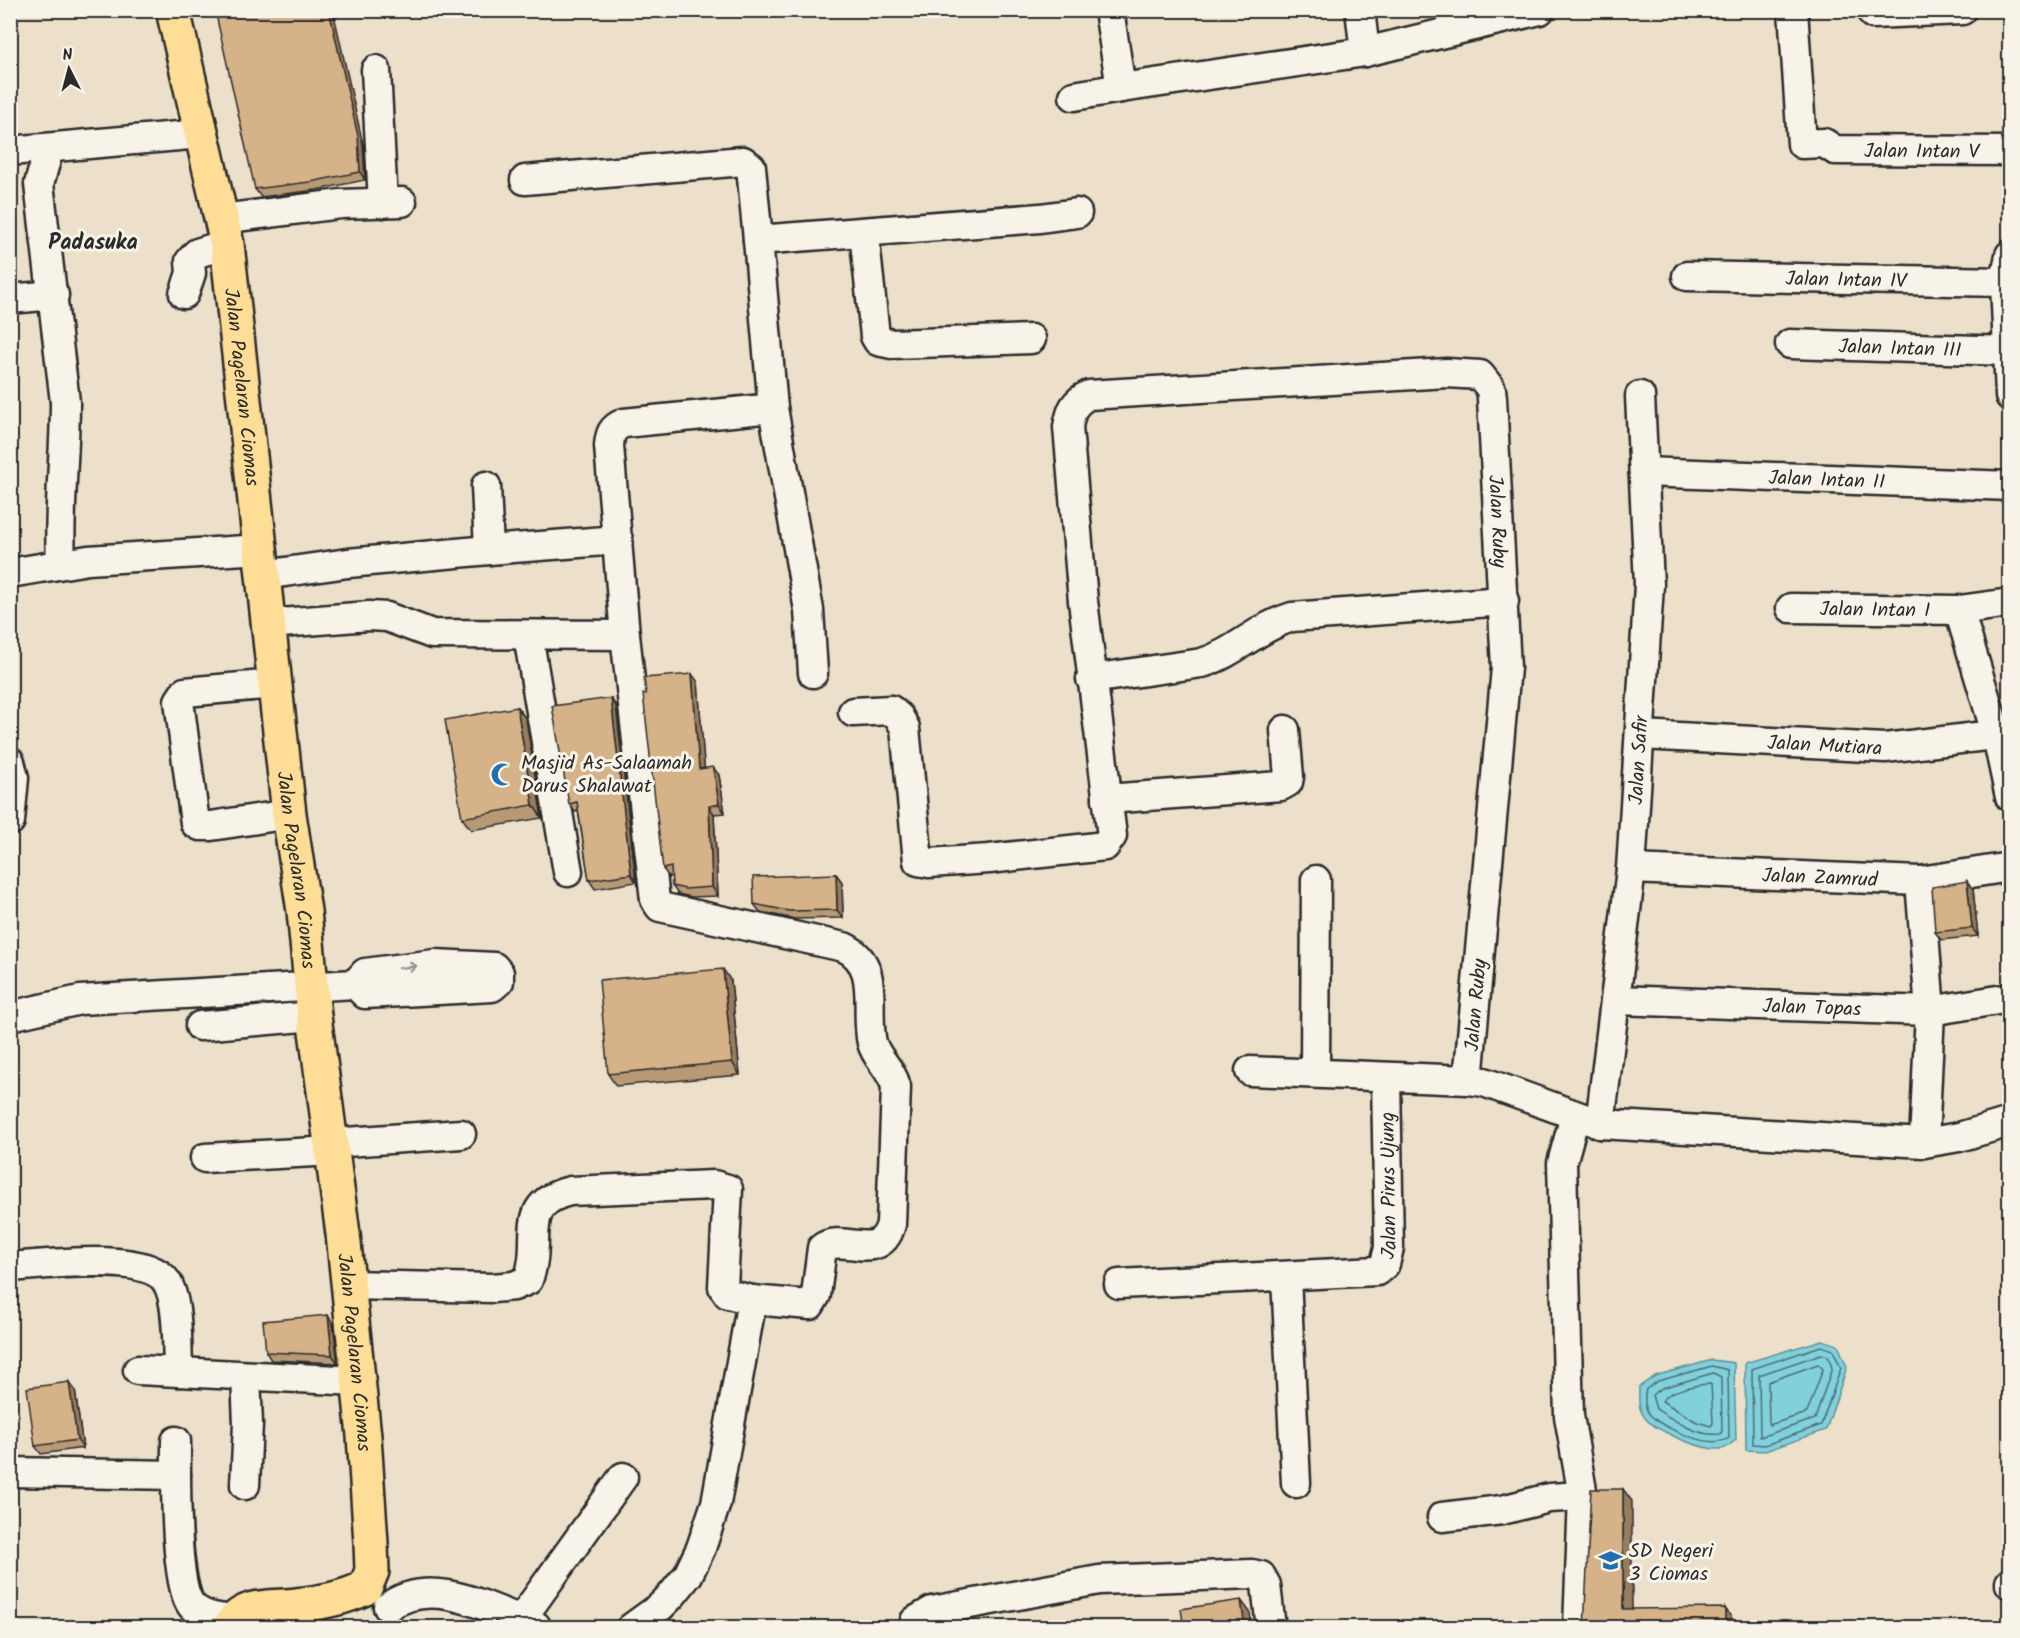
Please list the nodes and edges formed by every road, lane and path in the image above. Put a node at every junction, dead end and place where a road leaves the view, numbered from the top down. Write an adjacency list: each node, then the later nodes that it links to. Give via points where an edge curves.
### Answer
1 (172, 10): 12 (main road, Jalan Pagelaran Ciomas)
2 (1109, 10): 10 (street)
3 (1359, 10): 8 (street)
4 (1540, 10): 8 (street)
5 (1793, 10): 15 (street, Jalan Intan V, via 1802,144 1824,142 1835,150)
6 (1962, 10): 7 (street)
7 (1873, 14)
8 (1365, 52): 10 (street)
9 (376, 70): 18 (street, via 393,202 341,204)
10 (1121, 88): 11 (street)
11 (1074, 96)
12 (201, 134): 13 (street); 18 (main road, Jalan Pagelaran Ciomas)
13 (49, 149): 14 (street); 24 (street, via 39,184)
14 (10, 151)
15 (2010, 151)
16 (525, 180): 20 (street, via 743,161 751,167)
17 (1077, 213): 19 (street)
18 (224, 231): 23 (street, via 190,261 191,273); 37 (main road, Jalan Pagelaran Ciomas)
19 (864, 232): 20 (street); 26 (street, via 878,341 892,344)
20 (758, 240): 31 (street)
21 (2007, 269): 22 (street, Jalan Intan IV); 28 (street)
22 (1688, 276)
23 (184, 294)
24 (54, 295): 25 (street); 38 (street, via 66,429 61,473)
25 (10, 298)
26 (1031, 339)
27 (1790, 344): 28 (street, Jalan Intan III)
28 (2009, 351): 30 (street)
29 (1640, 396): 32 (street, Jalan Safir)
30 (2010, 396)
31 (773, 408): 35 (street, via 634,420 615,427 609,446); 47 (street, via 808,610)
32 (1644, 472): 34 (street, Jalan Intan II); 52 (street, Jalan Safir, via 1649,585)
33 (486, 486): 36 (street)
34 (2010, 486)
35 (618, 540): 36 (street); 46 (street)
36 (489, 550): 37 (street, via 348,563)
37 (262, 562): 38 (street); 44 (main road, Jalan Pagelaran Ciomas)
38 (61, 564): 39 (street)
39 (10, 573)
40 (1504, 601): 48 (street, via 1292,617 1265,627 1219,658); 48 (street, Jalan Ruby, via 1492,398 1486,380 1470,373 1447,373 1089,394 1077,401 1068,427); 74 (street, Jalan Ruby, via 1504,691)
41 (2010, 603): 43 (street, Jalan Intan I)
42 (1791, 608): 43 (street, Jalan Intan I)
43 (1959, 610): 53 (street)
44 (268, 624): 45 (street, via 369,616 387,617 432,634); 49 (main road, Jalan Pagelaran Ciomas)
45 (528, 635): 46 (street); 61 (street)
46 (625, 635): 85 (street, via 655,900 660,907 844,947 858,954 866,968 870,993 872,1042 878,1058 894,1076 891,1224 886,1236 867,1246 831,1243 822,1248 816,1295 810,1305)
47 (813, 673)
48 (1091, 679): 56 (street)
49 (275, 684): 57 (main road, Jalan Pagelaran Ciomas); 57 (street, via 185,692 179,701 195,823 211,826)
50 (854, 712): 56 (street, via 891,710 905,728 918,861 989,859 1105,846 1112,836)
51 (1285, 730): 56 (street, via 1289,777 1281,786)
52 (1641, 735): 53 (street, Jalan Mutiara, via 1885,748); 60 (street, Jalan Safir)
53 (2003, 735): 55 (street)
54 (10, 762): 58 (street, via 14,778)
55 (2010, 797)
56 (1107, 799)
57 (289, 814): 67 (main road, Jalan Pagelaran Ciomas)
58 (10, 821)
59 (2010, 867): 63 (street, Jalan Zamrud)
60 (1631, 869): 63 (street, Jalan Zamrud); 66 (street, Jalan Safir)
61 (568, 872)
62 (1316, 880): 72 (street)
63 (1920, 881): 68 (street)
64 (355, 984): 67 (street)
65 (2010, 998): 68 (street, Jalan Topas)
66 (1616, 999): 68 (street, Jalan Topas); 75 (street, Jalan Safir)
67 (313, 1002): 69 (street, via 80,1000); 70 (street); 79 (main road, Jalan Pagelaran Ciomas)
68 (1930, 1011): 78 (street)
69 (10, 1016)
70 (200, 1026)
71 (1250, 1071): 72 (street)
72 (1316, 1073): 73 (street)
73 (1386, 1077): 74 (street); 82 (street, Jalan Pirus Ujung, via 1389,1248 1385,1264 1368,1274)
74 (1468, 1080): 75 (street, Jalan Ruby, via 1484,1082)
75 (1587, 1120): 78 (street, Jalan Ruby); 96 (street, Jalan Safir, via 1562,1163 1569,1416)
76 (2010, 1122): 78 (street, Jalan Ruby)
77 (461, 1134): 79 (street)
78 (1924, 1143)
79 (333, 1147): 80 (street); 84 (main road, Jalan Pagelaran Ciomas)
80 (205, 1158)
81 (10, 1267): 87 (street, via 97,1261 153,1270 166,1280 172,1296)
82 (1286, 1277): 83 (street); 94 (street)
83 (1119, 1284)
84 (347, 1285): 85 (street, via 514,1286 528,1280 534,1267 536,1218 541,1205 552,1196 570,1191 722,1185 729,1194 723,1287 728,1294); 89 (main road, Jalan Pagelaran Ciomas)
85 (752, 1300): 102 (street, via 716,1503 701,1548 688,1575 672,1595)
86 (138, 1370): 87 (street)
87 (178, 1371): 88 (street)
88 (246, 1376): 89 (street); 95 (street)
89 (358, 1381): 98 (main road, Jalan Pagelaran Ciomas, via 372,1571)
90 (176, 1441): 92 (street)
91 (10, 1472): 92 (street)
92 (176, 1475): 100 (street, via 182,1582 187,1599 205,1615)
93 (623, 1477): 101 (street)
94 (1296, 1484)
95 (245, 1485)
96 (1583, 1496): 97 (street, via 1549,1498 1502,1510); 105 (street, Jalan Safir)
97 (1442, 1517)
98 (381, 1608): 99 (main road, via 351,1594); 101 (street, via 430,1593 462,1598)
99 (297, 1616): 100 (main road, via 255,1608)
100 (231, 1624)
101 (530, 1624)
102 (631, 1628)
103 (915, 1628): 104 (street, via 920,1616 932,1611 1099,1580 1252,1574 1261,1576 1266,1585)
104 (1271, 1628)
105 (1578, 1628)

